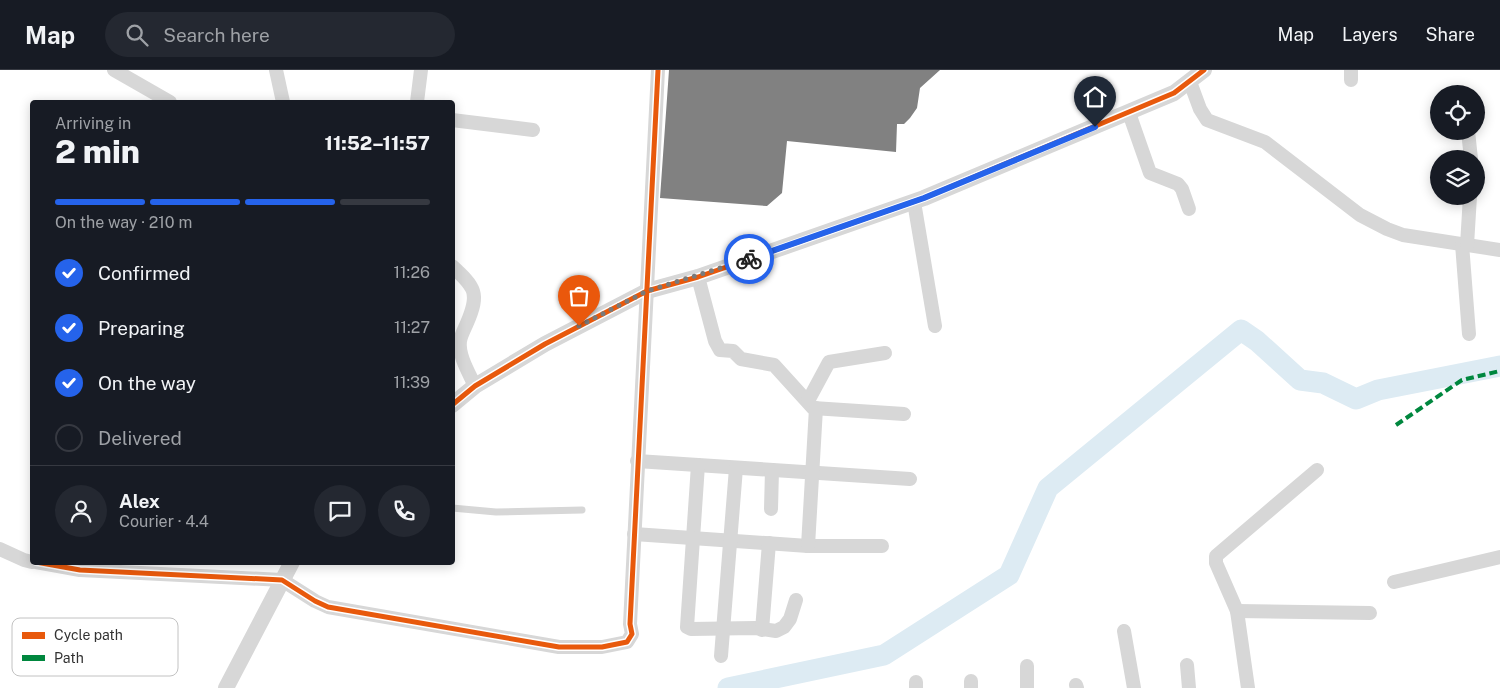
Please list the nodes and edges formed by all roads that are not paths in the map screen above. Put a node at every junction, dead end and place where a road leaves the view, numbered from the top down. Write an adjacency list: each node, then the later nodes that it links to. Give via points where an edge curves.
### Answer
1 (114, 70): 7 (street)
2 (276, 70): 8 (street)
3 (421, 70): 9 (street)
4 (658, 70): 20 (street)
5 (1204, 70): 6 (street)
6 (1190, 82): 10 (street); 16 (street, via 1207,120 1265,142 1360,215 1403,235)
7 (166, 100)
8 (283, 100)
9 (417, 100)
10 (1130, 113): 13 (street); 15 (street, via 1150,173 1178,184)
11 (455, 120): 12 (street)
12 (533, 130)
13 (914, 202): 19 (street); 21 (street)
14 (1469, 205): 16 (street)
15 (1189, 209)
16 (1465, 245): 17 (street); 22 (street)
17 (1500, 250)
18 (455, 269): 24 (street, via 468,280 475,294 460,340 462,355)
19 (698, 277): 20 (street); 26 (street, via 720,350 733,351 741,360 774,365)
20 (647, 291): 24 (street, via 545,344); 28 (street)
21 (935, 326)
22 (1468, 334)
23 (885, 353): 26 (street, via 829,362)
24 (475, 386): 25 (street)
25 (455, 403)
26 (812, 405): 27 (street); 33 (street)
27 (904, 414)
28 (638, 461): 29 (street); 38 (street)
29 (698, 465): 30 (street); 39 (street)
30 (736, 468): 31 (street); 40 (street)
31 (772, 470): 33 (street); 36 (street)
32 (1317, 470): 52 (street, via 1216,556)
33 (811, 473): 34 (street); 42 (street)
34 (910, 479)
35 (455, 508): 37 (lane, via 496,512)
36 (771, 509)
37 (582, 510)
38 (634, 534): 39 (street); 49 (street, via 632,637 623,644 602,647 559,647 328,607)
39 (694, 538): 40 (street); 54 (street, via 687,627)
40 (730, 540): 41 (street); 54 (street)
41 (769, 543): 42 (street); 55 (street)
42 (808, 546): 43 (street)
43 (882, 546)
44 (0, 549): 46 (street)
45 (1500, 558): 50 (street)
46 (30, 561)
47 (51, 565): 49 (street, via 80,570)
48 (290, 565): 49 (street)
49 (282, 580): 60 (street)
50 (1394, 582)
51 (796, 600): 55 (street, via 784,627 776,631)
52 (1237, 611): 53 (street); 64 (street)
53 (1370, 612)
54 (724, 628): 55 (street); 57 (street)
55 (762, 630)
56 (1124, 632): 62 (street)
57 (721, 656)
58 (1187, 665): 63 (street)
59 (1027, 666): 61 (street)
60 (226, 688)
61 (1027, 688)
62 (1134, 688)
63 (1189, 688)
64 (1248, 688)

